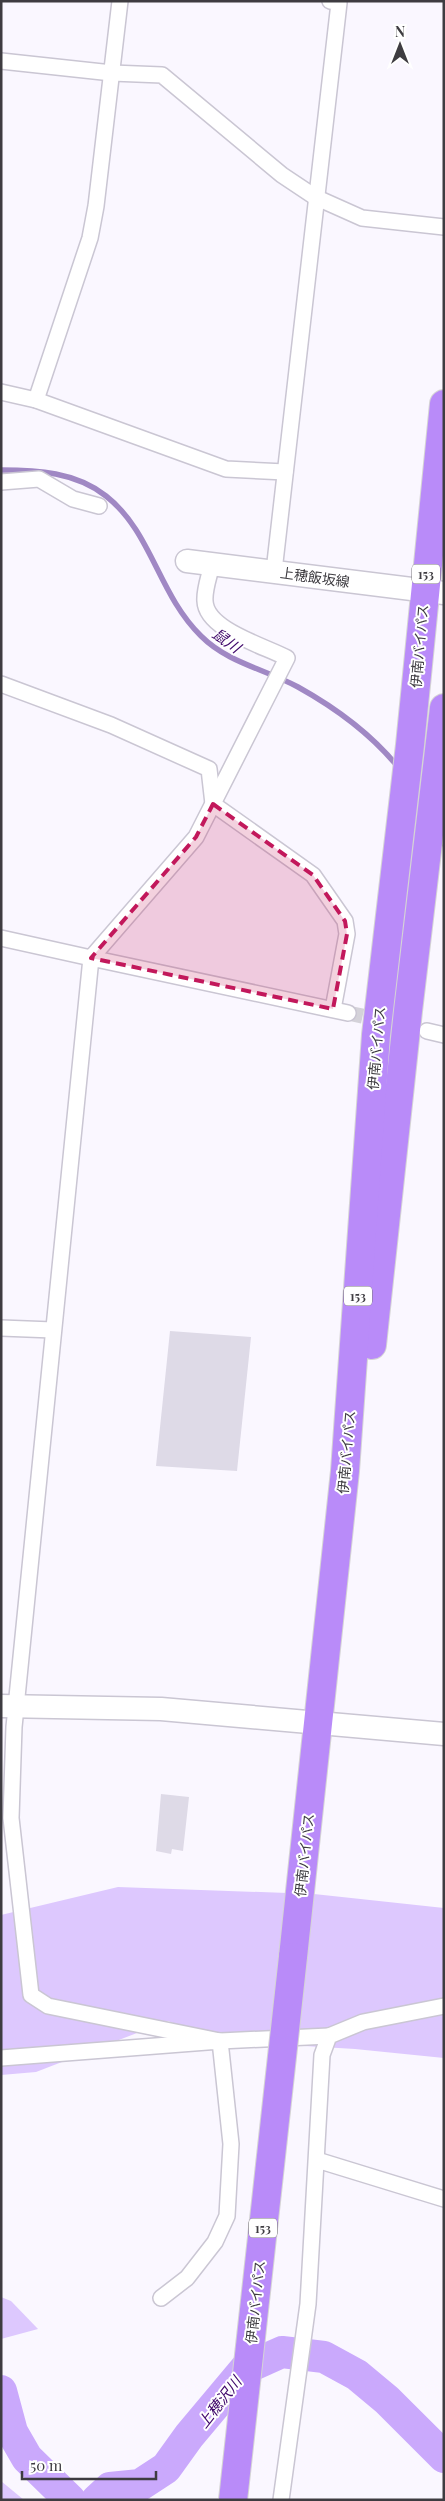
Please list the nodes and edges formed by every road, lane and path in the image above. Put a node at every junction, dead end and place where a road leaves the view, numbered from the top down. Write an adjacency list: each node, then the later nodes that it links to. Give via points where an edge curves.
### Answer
1 (120, 1): 4 (street)
2 (330, 1): 5 (street, via 338,3)
3 (1, 62): 4 (street)
4 (112, 73): 5 (street, via 162,75 282,175); 8 (street, via 90,238)
5 (315, 197): 6 (street, via 362,218); 10 (street)
6 (444, 227)
7 (1, 392): 8 (street)
8 (36, 400): 10 (street, via 226,469)
9 (444, 404): 16 (highway, 伊南バイパス / 153)
10 (285, 472): 15 (street)
11 (1, 482): 12 (street, via 39,479 73,498)
12 (99, 506)
13 (187, 561): 14 (street, 上穂飯坂線)
14 (212, 563): 15 (street, 上穂飯坂線); 19 (street, via 205,602 210,617 253,644 287,658)
15 (274, 571): 16 (street, 上穂飯坂線)
16 (434, 592): 27 (highway, 伊南バイパス / 153, via 410,745 376,1035)
17 (1, 684): 19 (street, via 111,726 209,769)
18 (444, 708): 27 (highway, 伊南バイパス / 153)
19 (213, 804): 21 (street, via 196,837); 21 (street, via 313,875 345,921 341,1011)
20 (1, 938): 21 (street)
21 (91, 958): 25 (street)
22 (427, 1031): 23 (street)
23 (444, 1034)
24 (1, 1328): 25 (street)
25 (53, 1330): 26 (street)
26 (9, 1706): 27 (street, via 161,1709); 32 (street, via 14,1726 11,1818 32,1995 48,2006)
27 (326, 1724): 28 (street); 29 (highway, 伊南バイパス / 153)
28 (444, 1734)
29 (299, 1957): 37 (highway, 伊南バイパス / 153, bridge); 38 (highway, 伊南バイパス / 153)
30 (444, 2006): 31 (street, via 363,2022)
31 (329, 2036): 32 (street); 34 (street, via 322,2055)
32 (220, 2040): 33 (street); 36 (street, via 231,2144 227,2216 215,2242 187,2278)
33 (1, 2058)
34 (317, 2160): 35 (street); 39 (street, via 308,2304)
35 (444, 2199)
36 (161, 2298)
37 (233, 2500)
38 (242, 2500)
39 (281, 2500)

